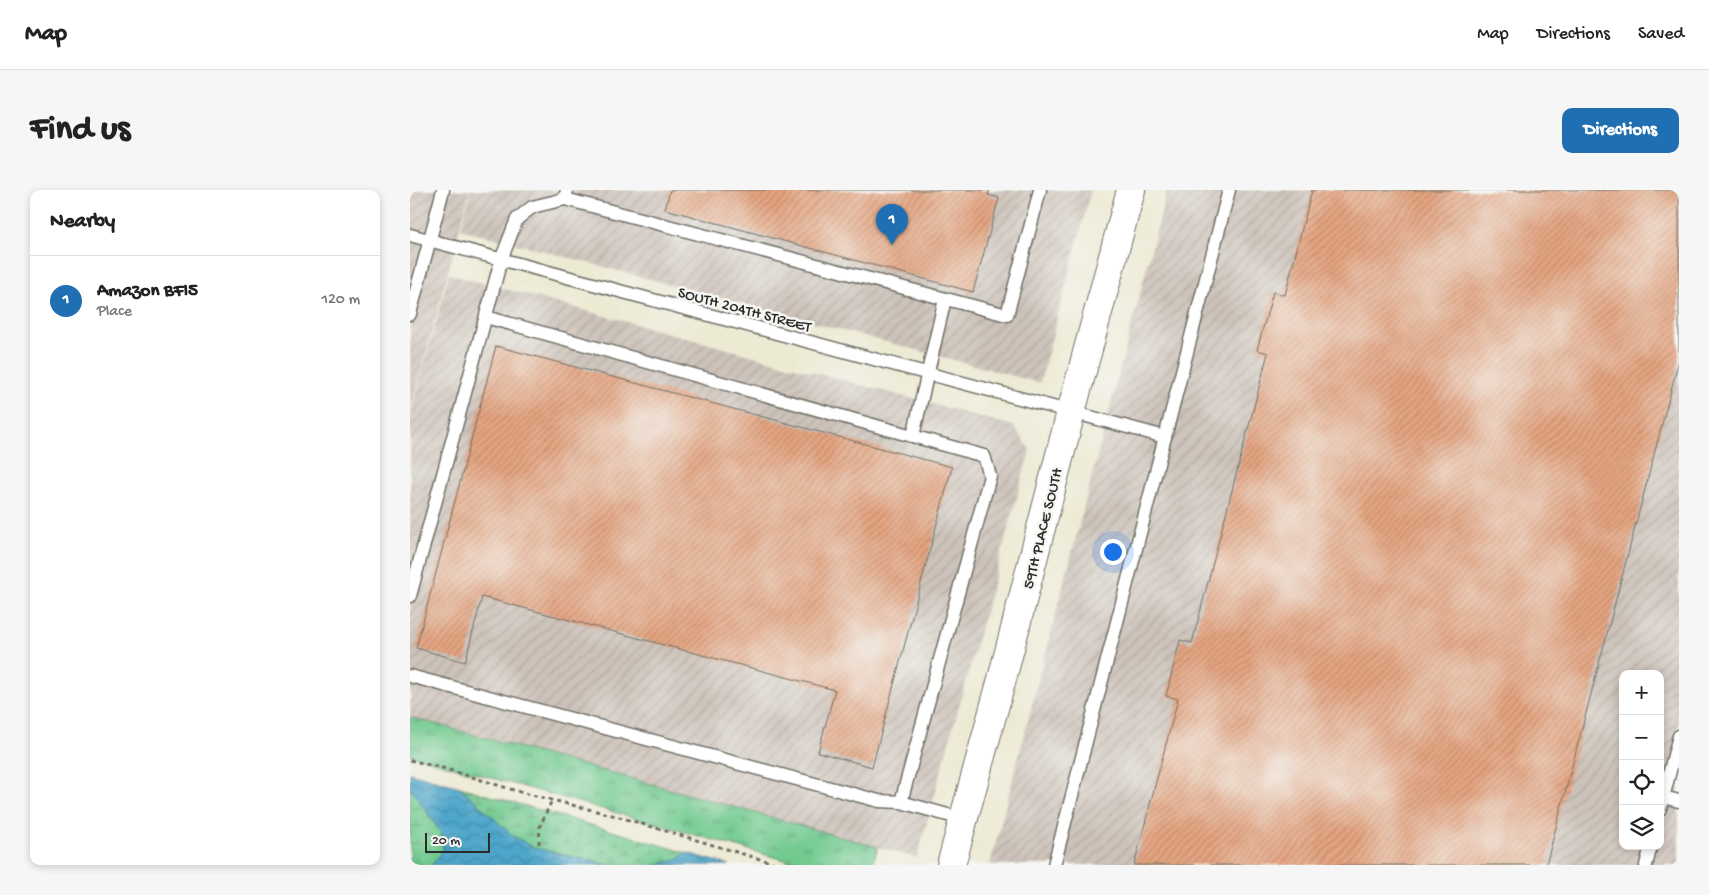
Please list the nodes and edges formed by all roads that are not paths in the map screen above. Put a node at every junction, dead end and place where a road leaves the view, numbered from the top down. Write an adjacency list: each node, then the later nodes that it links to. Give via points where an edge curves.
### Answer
1 (443, 190): 7 (lane)
2 (1040, 190): 9 (lane, via 1007,315)
3 (1131, 190): 13 (street, 59TH PLACE SOUTH)
4 (1229, 190): 15 (lane)
5 (566, 194): 8 (lane, via 532,207 517,219); 9 (lane)
6 (410, 235): 7 (lane, SOUTH 204TH STREET)
7 (430, 240): 8 (lane, SOUTH 204TH STREET); 10 (lane)
8 (501, 260): 11 (lane); 12 (lane, SOUTH 204TH STREET)
9 (945, 299): 12 (lane)
10 (410, 314)
11 (486, 317): 14 (lane); 16 (lane)
12 (927, 374): 13 (lane, SOUTH 204TH STREET); 14 (lane)
13 (1071, 412): 15 (lane, SOUTH 204TH STREET); 23 (street, 59TH PLACE SOUTH)
14 (913, 436): 21 (lane, via 984,456 990,476)
15 (1165, 437): 26 (lane)
16 (410, 596)
17 (410, 676): 21 (lane, via 879,802)
18 (1679, 736): 19 (lane)
19 (1664, 795)
20 (1679, 801): 22 (lane)
21 (901, 802): 23 (lane)
22 (1664, 803)
23 (962, 819): 25 (street, 59TH PLACE SOUTH)
24 (1650, 850): 27 (lane)
25 (951, 865)
26 (1054, 865)
27 (1646, 865)

